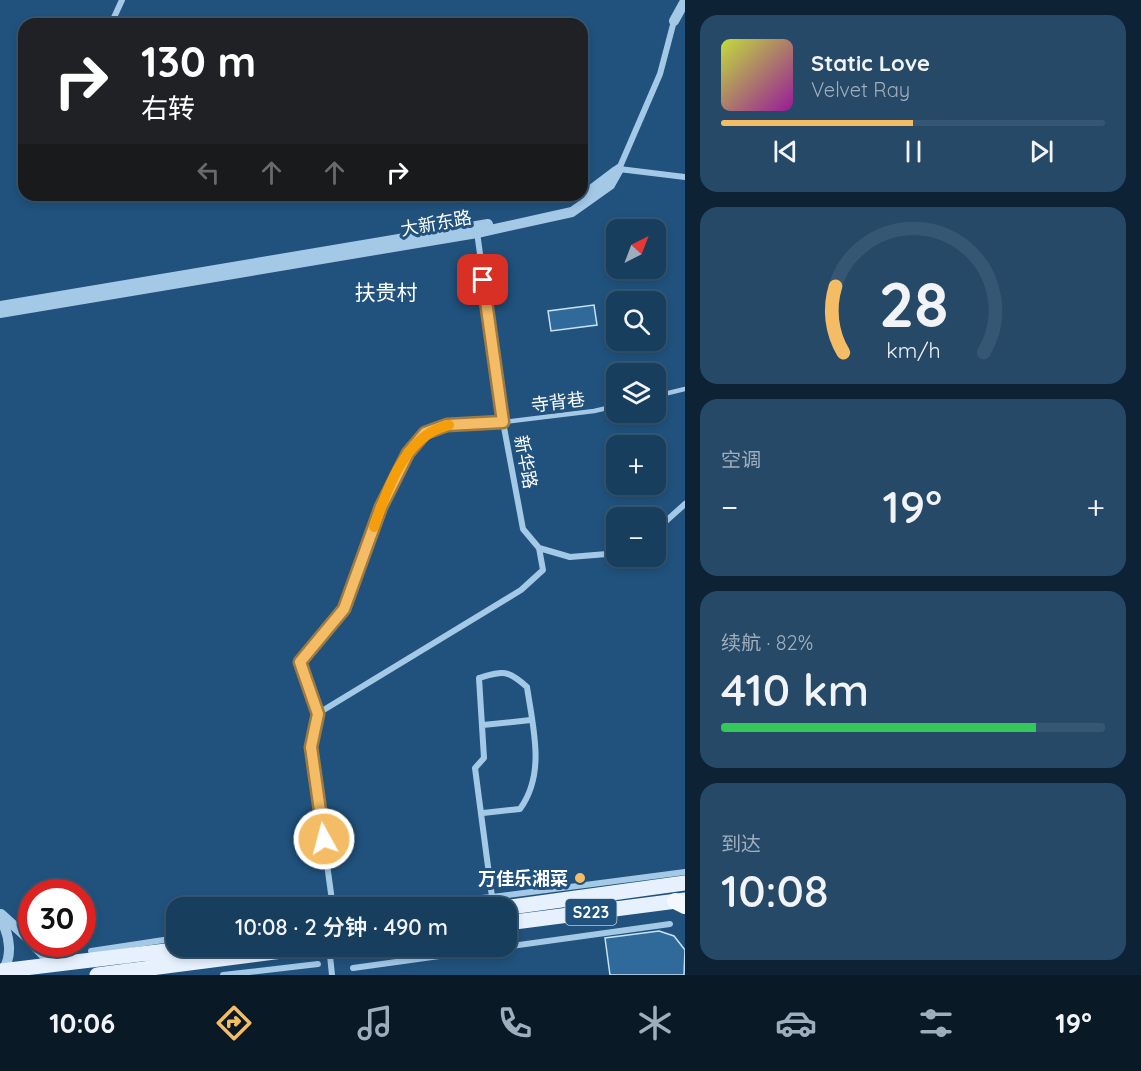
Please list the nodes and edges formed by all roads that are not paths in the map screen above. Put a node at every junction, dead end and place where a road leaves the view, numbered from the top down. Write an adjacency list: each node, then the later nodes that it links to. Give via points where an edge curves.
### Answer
1 (122, 0): 4 (street)
2 (674, 0): 5 (street)
3 (685, 1): 5 (street)
4 (114, 18)
5 (674, 21): 6 (street, via 660,74)
6 (619, 169): 7 (street); 8 (street, 大新东路)
7 (685, 177)
8 (588, 192)
9 (575, 201): 10 (street, 大新东路)
10 (476, 230): 11 (street, 大新东路); 12 (street, 大新东路); 16 (street, 新华路)
11 (0, 306)
12 (0, 313)
13 (685, 389): 14 (lane)
14 (666, 394)
15 (606, 408): 16 (lane, 寺背巷)
16 (503, 422): 19 (street, 新华路, via 523,529); 21 (street, via 447,425 425,433 408,453 381,507 344,609 300,662)
17 (685, 504): 18 (street)
18 (666, 521)
19 (539, 548): 20 (street, via 570,557); 21 (street, via 543,570 521,590)
20 (606, 554)
21 (318, 714): 27 (street, via 311,747)
22 (531, 720): 23 (street); 23 (street, via 527,687 513,674 501,672 479,678); 24 (street, via 537,765 527,800 520,809)
23 (483, 725): 24 (street, via 484,758 475,768)
24 (483, 813): 28 (street)
25 (685, 872): 29 (street)
26 (685, 883): 30 (main road, S223)
27 (331, 897)
28 (496, 897)
29 (517, 899)
30 (517, 900)
31 (682, 903): 34 (main road, S223)
32 (0, 913): 36 (street)
33 (0, 918): 47 (street, via 10,942)
34 (517, 922)
35 (670, 924): 46 (street)
36 (18, 930)
37 (166, 940): 38 (street)
38 (96, 950)
39 (45, 957): 45 (street)
40 (177, 957): 44 (main road)
41 (225, 957): 44 (main road)
42 (330, 957): 50 (street)
43 (318, 964): 49 (street)
44 (156, 965): 45 (main road); 48 (main road)
45 (54, 966): 47 (main road)
46 (353, 968)
47 (1, 972)
48 (97, 975)
49 (224, 975)
50 (332, 975)

